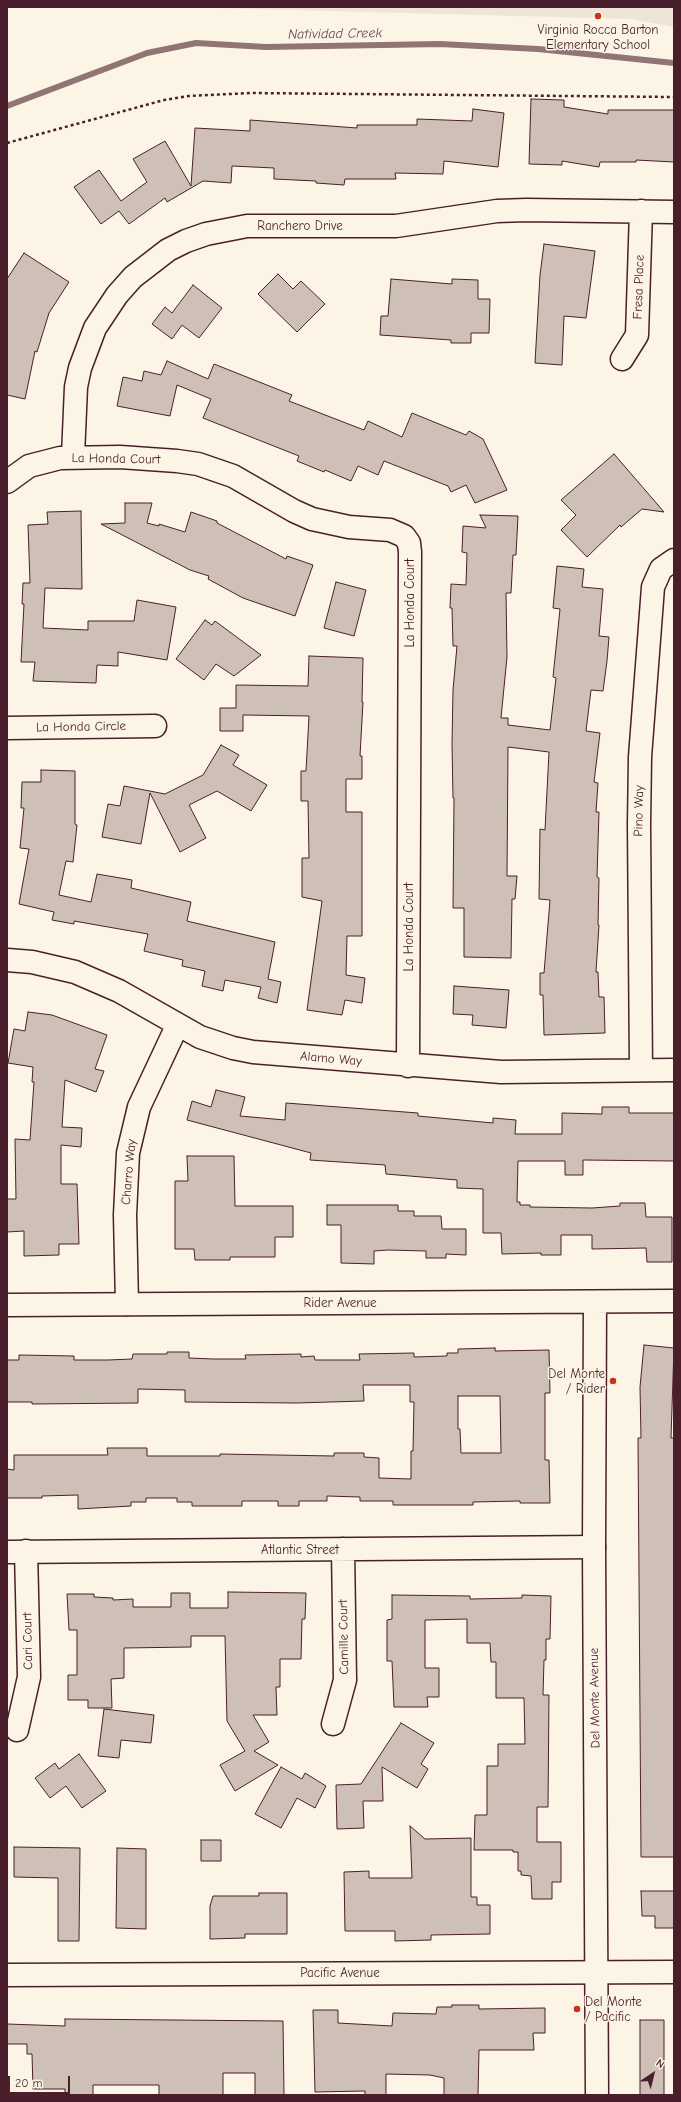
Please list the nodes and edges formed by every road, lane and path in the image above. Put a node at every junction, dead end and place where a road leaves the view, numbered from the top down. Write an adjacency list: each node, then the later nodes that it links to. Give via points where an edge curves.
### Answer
1 (674, 97): 2 (path, via 251,93 188,96 164,100)
2 (7, 143)
3 (641, 211): 4 (street, Ranchero Drive); 5 (street, Fresa Place, via 637,335); 6 (street, Ranchero Drive, via 497,211 396,226 247,226 206,234 186,241 168,250 133,277 117,295 95,328 80,368 76,387)
4 (674, 212)
5 (622, 359)
6 (74, 456): 7 (street, La Honda Court, via 29,466); 13 (street, La Honda Court, via 154,458 198,464 233,476 312,519 349,528 397,532 404,536 408,543)
7 (7, 482)
8 (674, 560): 14 (street, Pino Way, via 661,569 654,587 640,757)
9 (155, 726): 10 (street, La Honda Circle)
10 (7, 728)
11 (7, 960): 12 (street, Alamo Way, via 32,962 75,972 119,991)
12 (177, 1026): 13 (street, Alamo Way, via 217,1044 253,1052); 18 (street, Charro Way, via 139,1106 128,1153 125,1215)
13 (408, 1066): 14 (street, Alamo Way, via 501,1072)
14 (641, 1070): 15 (street, Alamo Way)
15 (674, 1070)
16 (595, 1302): 17 (street, Rider Avenue); 18 (street, Rider Avenue); 20 (street, Del Monte Avenue)
17 (674, 1302)
18 (126, 1304): 19 (street, Rider Avenue)
19 (7, 1305)
20 (594, 1546): 21 (street, Atlantic Street); 25 (street, Del Monte Avenue)
21 (343, 1549): 22 (street, Atlantic Street); 23 (street, Camille Court, via 345,1680)
22 (16, 1551): 24 (street, Cari Court, via 29,1678)
23 (333, 1724)
24 (17, 1730)
25 (598, 1972): 26 (street, Pacific Avenue); 27 (street, Pacific Avenue); 28 (street, Del Monte Avenue)
26 (674, 1972)
27 (7, 1975)
28 (597, 2095)

